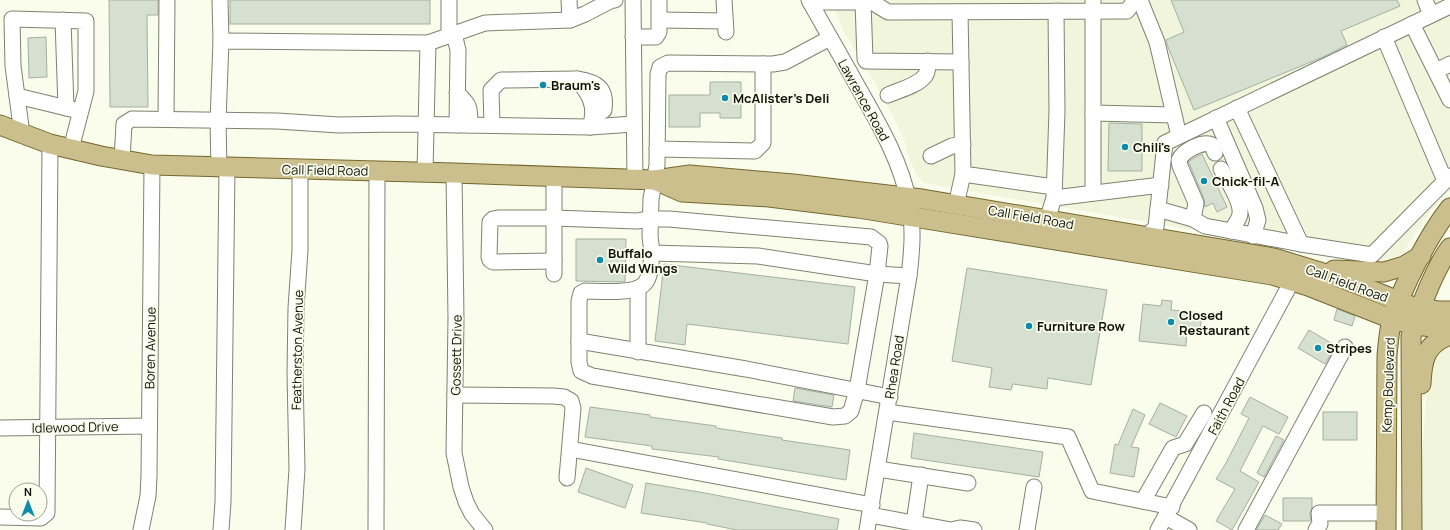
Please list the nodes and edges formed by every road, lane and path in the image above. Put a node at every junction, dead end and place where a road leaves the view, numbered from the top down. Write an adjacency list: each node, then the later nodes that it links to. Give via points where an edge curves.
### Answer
1 (167, 0): 43 (street)
2 (220, 0): 28 (street)
3 (449, 0): 24 (street)
4 (569, 0): 21 (street)
5 (633, 0): 25 (street)
6 (659, 0): 22 (street)
7 (724, 0): 22 (street, via 725,26)
8 (1135, 0): 15 (street, via 1127,11)
9 (1140, 0): 42 (street, via 1157,42)
10 (1425, 0): 19 (street)
11 (609, 1): 21 (street)
12 (810, 1): 13 (street); 27 (street, Lawrence Road)
13 (843, 1): 14 (street)
14 (863, 2): 18 (street, via 872,2 888,12); 30 (street, via 866,61)
15 (1093, 6): 17 (street); 41 (street)
16 (1450, 6): 19 (street)
17 (1056, 11): 18 (street); 74 (street, via 1057,111)
18 (960, 12): 31 (street)
19 (1432, 15): 23 (street)
20 (64, 20): 35 (street, via 12,19 13,66); 38 (street); 40 (street, via 86,21 86,91)
21 (570, 20): 24 (street, via 485,23)
22 (660, 20): 25 (street, via 656,37)
23 (1412, 24): 26 (street); 34 (street)
24 (452, 35): 29 (street); 49 (street, via 458,50 457,93)
25 (633, 37): 48 (street)
26 (1384, 37): 39 (street); 70 (street)
27 (830, 38): 32 (street, via 785,62); 77 (street, Lawrence Road, via 882,130 895,158)
28 (221, 41): 29 (street); 45 (street)
29 (428, 43): 47 (street)
30 (927, 61): 31 (street); 36 (street, via 928,69 924,78)
31 (961, 62): 55 (street)
32 (763, 64): 57 (street, via 668,63 660,67); 57 (street, via 763,143 755,151)
33 (1450, 64): 34 (street)
34 (1436, 71): 37 (street)
35 (17, 91): 38 (street); 52 (street)
36 (888, 94)
37 (1450, 100)
38 (66, 108): 40 (street)
39 (1237, 108): 44 (street); 86 (street)
40 (81, 112): 56 (street)
41 (1093, 114): 42 (street); 75 (street)
42 (1174, 115): 53 (street)
43 (166, 118): 45 (street); 60 (street, via 132,118 124,124)
44 (1216, 118): 53 (street); 85 (street, via 1255,208 1258,220)
45 (218, 120): 47 (street, via 339,125); 62 (street)
46 (592, 121): 48 (street); 50 (street); 50 (street, via 591,99 577,79 501,80 491,90)
47 (426, 124): 49 (street); 66 (street)
48 (634, 124): 71 (street)
49 (463, 125): 50 (street)
50 (492, 125)
51 (0, 126): 52 (main road, Call Field Road)
52 (22, 134): 54 (main road, Call Field Road)
53 (1179, 136): 73 (street, via 1165,143)
54 (50, 144): 56 (main road, Call Field Road); 112 (street)
55 (963, 144): 59 (street); 68 (street)
56 (71, 149): 60 (main road, Call Field Road)
57 (657, 149): 72 (street)
58 (1215, 153): 82 (street, via 1212,145 1206,144 1185,152 1179,160 1196,203)
59 (931, 156)
60 (122, 160): 61 (main road, Call Field Road)
61 (152, 165): 62 (main road, Call Field Road); 110 (street, Boren Avenue)
62 (223, 167): 63 (main road, Call Field Road); 128 (street)
63 (300, 169): 65 (main road, Call Field Road); 129 (street, Featherston Avenue, via 295,373 297,469)
64 (1221, 169): 84 (street, via 1240,206 1237,223)
65 (377, 171): 66 (main road, Call Field Road); 130 (street)
66 (425, 172): 67 (main road, Call Field Road)
67 (454, 173): 69 (main road, Call Field Road); 105 (street, Gossett Drive)
68 (963, 174): 74 (street); 76 (street)
69 (554, 177): 71 (main road, Call Field Road); 80 (street)
70 (1448, 178): 86 (street, via 1372,255)
71 (635, 180): 72 (main road, Call Field Road)
72 (655, 180): 77 (main road, Call Field Road, via 690,175 793,184); 81 (street, via 650,199)
73 (1161, 185): 75 (street); 79 (street)
74 (1054, 192): 75 (street); 83 (street)
75 (1093, 193)
76 (956, 205): 77 (main road, Call Field Road); 83 (main road, Call Field Road)
77 (909, 206): 83 (main road, Call Field Road); 93 (street, Rhea Road, via 913,238)
78 (1450, 208): 90 (main road, Kemp Boulevard, via 1441,219)
79 (1158, 209): 82 (street); 87 (street, via 1156,227)
80 (554, 218): 80 (street, via 554,268 490,260 489,226 493,218); 81 (street, via 637,221)
81 (650, 219): 89 (street); 92 (street, via 871,237 879,242 880,246)
82 (1193, 219): 84 (street, via 1205,226)
83 (1044, 229): 87 (main road, Call Field Road)
84 (1231, 231): 85 (street)
85 (1254, 236): 86 (street)
86 (1301, 244)
87 (1145, 246): 91 (main road, Call Field Road, via 1274,258); 94 (main road, Call Field Road)
88 (1450, 248): 98 (main road, Kemp Boulevard, via 1441,262)
89 (652, 253): 92 (street, via 758,256); 95 (street, via 649,276 646,283)
90 (1421, 256): 91 (main road, via 1404,266 1384,272); 96 (main road, Kemp Boulevard)
91 (1314, 269): 96 (main road, Call Field Road, via 1346,280)
92 (877, 274): 93 (street); 104 (street)
93 (909, 276): 106 (street, Rhea Road)
94 (1292, 281): 96 (main road, Call Field Road); 114 (street, Faith Road)
95 (638, 288): 101 (street, via 627,291 581,293); 103 (street)
96 (1396, 311): 98 (main road); 125 (main road, Kemp Boulevard, via 1387,356)
97 (1450, 311): 98 (main road)
98 (1418, 317): 99 (main road); 109 (main road, Kemp Boulevard, via 1411,336)
99 (1450, 329)
100 (1450, 335): 109 (main road, via 1434,344 1426,354 1422,364 1420,401)
101 (579, 341): 103 (street); 104 (street, via 579,367 592,376 833,417 845,416 851,411)
102 (1345, 347): 136 (street)
103 (638, 352): 104 (street)
104 (857, 390): 106 (street)
105 (455, 395): 115 (street, via 564,397 571,401 572,408); 131 (street, Gossett Drive, via 456,470 466,502)
106 (890, 397): 107 (street, Rhea Road)
107 (887, 412): 116 (street, Rhea Road); 121 (street, via 1068,437 1092,491)
108 (1204, 413): 113 (street)
109 (1412, 424): 138 (main road, Kemp Boulevard)
110 (149, 426): 112 (street, Idlewood Drive); 127 (street, Boren Avenue, via 148,490)
111 (0, 428): 112 (street, Idlewood Drive)
112 (48, 428): 123 (street, via 47,513 41,518)
113 (1192, 433): 114 (street); 121 (street, via 1185,444 1173,448)
114 (1207, 441): 124 (street, Faith Road)
115 (570, 449): 118 (street); 122 (street)
116 (878, 468): 117 (street); 122 (street, Rhea Road)
117 (921, 475): 119 (street); 126 (street)
118 (567, 478)
119 (968, 483)
120 (1034, 487): 134 (street)
121 (1143, 501): 124 (street)
122 (871, 510): 126 (street); 132 (street, Rhea Road)
123 (0, 517)
124 (1165, 518): 135 (street)
125 (1386, 522): 137 (street, via 1319,513 1320,524)
126 (914, 523): 133 (street, via 951,530)
127 (141, 530)
128 (221, 530)
129 (293, 530)
130 (376, 530)
131 (485, 530)
132 (867, 530)
133 (974, 530)
134 (1027, 530)
135 (1189, 530)
136 (1246, 530)
137 (1316, 530)
138 (1412, 530)

